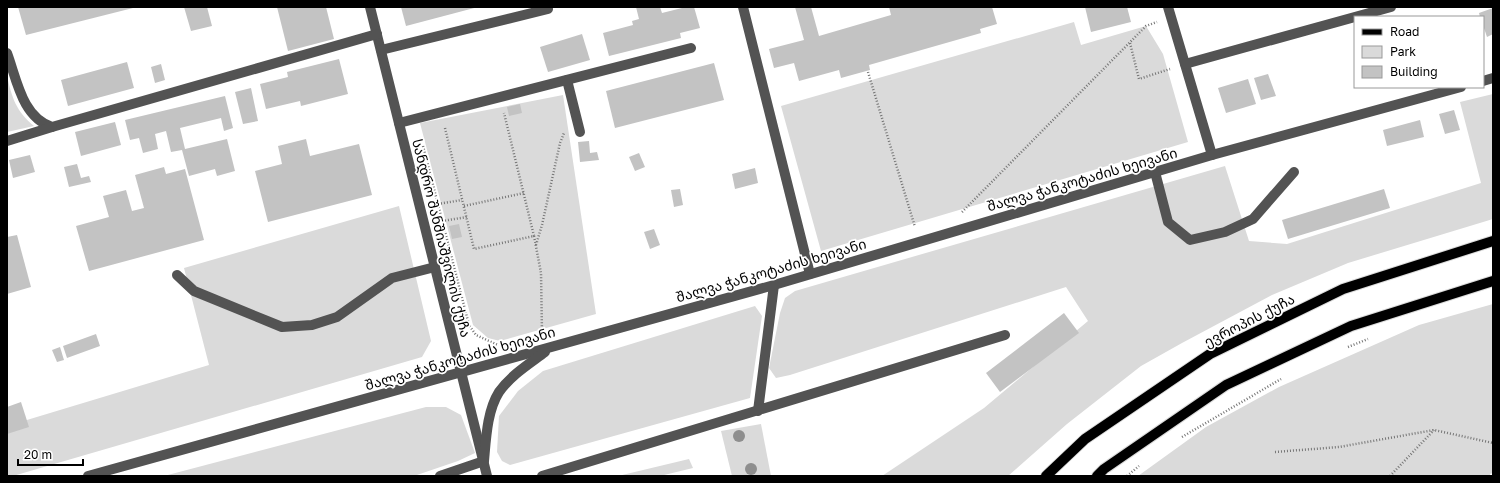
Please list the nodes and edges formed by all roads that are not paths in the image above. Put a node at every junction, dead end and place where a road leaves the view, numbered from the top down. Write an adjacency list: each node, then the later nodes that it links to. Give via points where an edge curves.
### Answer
1 (370, 7): 8 (street, სანდრო შანშიაშვილის ქუჩა)
2 (743, 7): 24 (street)
3 (1391, 7): 6 (street)
4 (548, 9): 10 (street)
5 (1170, 12): 12 (street)
6 (1358, 16)
7 (1354, 17): 12 (street)
8 (377, 34): 10 (street, სანდრო შანშიაშვილის ქუჩა); 16 (street)
9 (691, 48): 13 (street)
10 (381, 50): 15 (street, სანდრო შანშიაშვილის ქუჩა)
11 (7, 52): 16 (street, via 27,108 42,124)
12 (1185, 64): 19 (street)
13 (567, 80): 15 (street); 17 (street)
14 (1457, 88): 19 (street, შალვა ჭანკოტაძის ხეივანი)
15 (399, 123): 23 (street, სანდრო შანშიაშვილის ქუჩა)
16 (52, 127): 18 (street)
17 (580, 132)
18 (7, 140)
19 (1212, 155): 20 (street, შალვა ჭანკოტაძის ხეივანი)
20 (1155, 172): 21 (street, via 1168,222 1190,240 1225,232 1253,219); 24 (street, შალვა ჭანკოტაძის ხეივანი)
21 (1294, 172)
22 (1493, 241): 37 (main road, ევროპის ქუჩა, via 1343,289 1210,354 1085,439)
23 (435, 267): 25 (street, via 392,278 337,317 312,325 282,326 194,291); 30 (street, სანდრო შანშიაშვილის ქუჩა)
24 (810, 274): 27 (street, შალვა ჭანკოტაძის ხეივანი)
25 (178, 275)
26 (1493, 281): 38 (main road, via 1351,326 1226,385)
27 (774, 285): 29 (street, შალვა ჭანკოტაძის ხეივანი); 31 (street)
28 (1005, 335): 31 (street)
29 (550, 348): 30 (street, შალვა ჭანკოტაძის ხეივანი); 32 (street, via 515,374 499,393 487,424)
30 (461, 373): 32 (street, სანდრო შანშიაშვილის ქუჩა); 33 (street, შალვა ჭანკოტაძის ხეივანი)
31 (758, 411): 36 (street)
32 (484, 461): 34 (street); 35 (street, სანდრო შანშიაშვილის ქუჩა)
33 (88, 476)
34 (440, 476)
35 (488, 476)
36 (542, 476)
37 (1046, 476)
38 (1097, 476)

